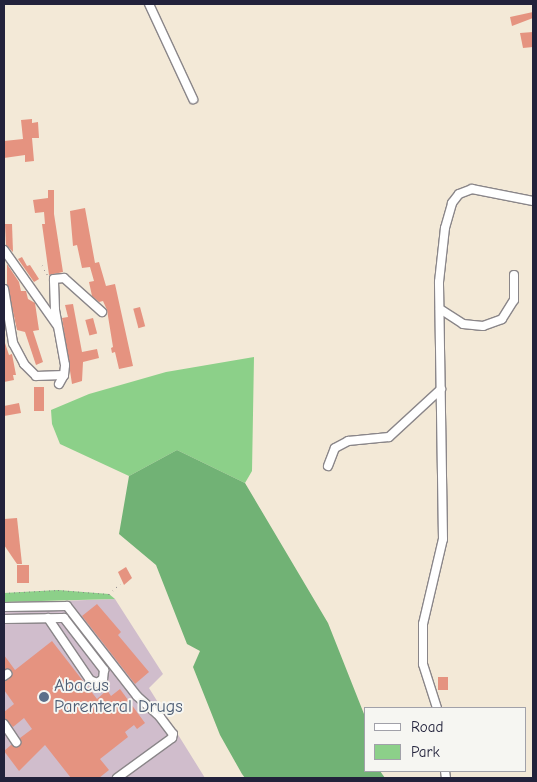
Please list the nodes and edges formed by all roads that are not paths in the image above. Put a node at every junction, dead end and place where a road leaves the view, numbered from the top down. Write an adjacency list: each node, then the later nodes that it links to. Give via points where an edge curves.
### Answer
1 (149, 4): 2 (street)
2 (193, 99)
3 (533, 201): 7 (street, via 472,189 459,194 452,203 445,228)
4 (4, 250): 9 (street)
5 (514, 275): 7 (street, via 514,300 502,319 483,326 463,324)
6 (4, 289): 10 (street, via 13,343 24,364 36,376)
7 (440, 309): 12 (street)
8 (102, 312): 9 (street, via 64,278 54,279)
9 (58, 326): 10 (street, via 66,365)
10 (64, 375): 11 (street)
11 (59, 384)
12 (441, 389): 13 (street, via 388,437 348,441 335,448); 17 (street, via 442,539 423,624 423,664)
13 (328, 466)
14 (4, 608): 20 (street, via 67,606 137,696 173,734 172,738)
15 (48, 618): 15 (street, via 64,618 104,670 104,679 97,683 90,680); 16 (street)
16 (4, 619)
17 (437, 707)
18 (4, 724): 19 (street)
19 (16, 742)
20 (117, 778)

